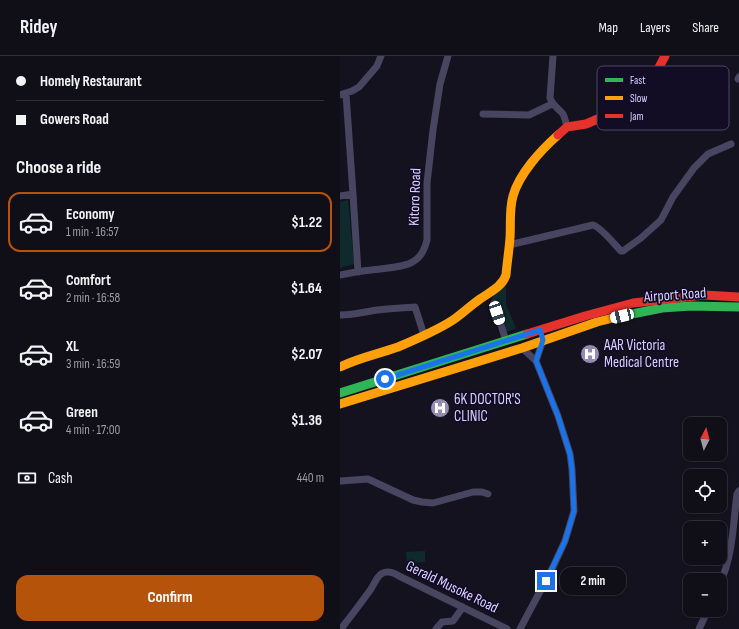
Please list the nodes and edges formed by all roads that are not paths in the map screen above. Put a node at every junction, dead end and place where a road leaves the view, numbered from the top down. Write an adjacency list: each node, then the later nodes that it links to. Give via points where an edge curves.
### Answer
1 (381, 56): 6 (street, via 377,66 359,87)
2 (448, 56): 15 (street, Kitoro Road, via 440,84 433,130 427,183 425,248 414,262 404,266)
3 (553, 56): 7 (street, via 550,98)
4 (665, 56): 5 (main road)
5 (660, 66)
6 (343, 95): 12 (street)
7 (552, 104): 8 (street, via 529,115); 10 (street, via 563,114)
8 (483, 114)
9 (597, 119): 10 (main road)
10 (567, 127): 14 (main road, via 534,160 517,185 510,213)
11 (731, 144): 14 (street, via 708,154 673,196 661,220 623,251 593,225)
12 (353, 194): 13 (street); 15 (street)
13 (340, 196)
14 (509, 245): 22 (main road, via 505,279 498,287 449,322)
15 (358, 272): 16 (street, Kitoro Road)
16 (340, 275)
17 (739, 296): 21 (main road, Airport Road, via 704,295 633,303)
18 (494, 303): 24 (street)
19 (739, 307): 23 (main road, Airport Road, via 662,308 597,322)
20 (340, 314): 22 (street, via 351,315 372,310 415,307)
21 (540, 330): 23 (street); 24 (main road, Airport Road)
22 (424, 336): 27 (main road, via 357,358)
23 (543, 340): 25 (main road, Airport Road); 26 (street)
24 (506, 341): 28 (main road, Airport Road)
25 (522, 348): 26 (street); 29 (main road, Airport Road)
26 (536, 361): 39 (street, via 570,454 574,511 565,541)
27 (340, 367)
28 (340, 393)
29 (340, 404)
30 (340, 481): 32 (street, via 368,479 413,500 432,503 473,492)
31 (739, 491): 33 (street)
32 (488, 494)
33 (724, 573)
34 (463, 607): 36 (street, Gerald Musoke Road, via 388,572 380,575); 37 (street, via 453,621 442,622); 38 (street, Gerald Musoke Road)
35 (705, 617): 40 (street)
36 (341, 629)
37 (436, 629)
38 (507, 629)
39 (520, 629)
40 (699, 629)

